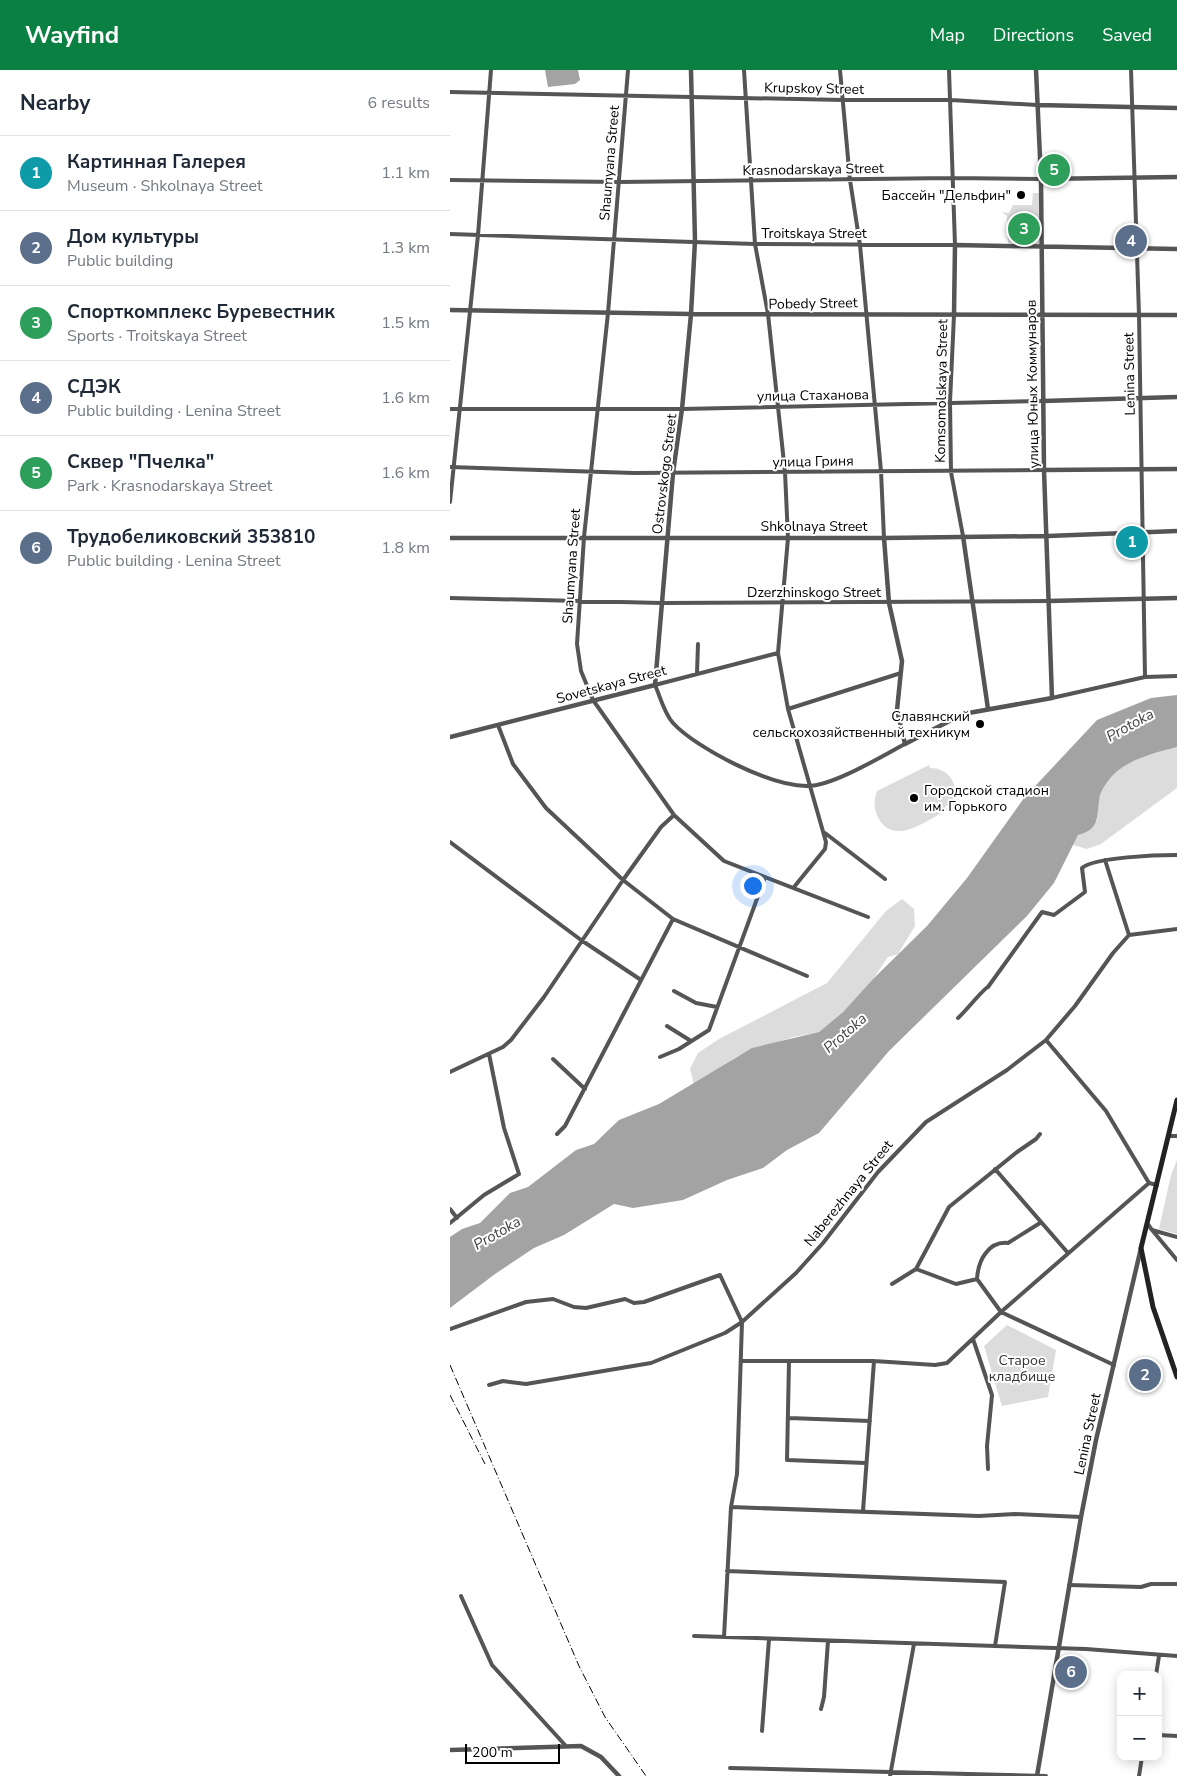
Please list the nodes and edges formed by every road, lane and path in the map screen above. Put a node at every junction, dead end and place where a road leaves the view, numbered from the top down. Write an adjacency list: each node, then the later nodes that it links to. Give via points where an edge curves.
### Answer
1 (492, 70): 10 (street)
2 (628, 70): 11 (street, Shaumyana Street)
3 (691, 70): 12 (street, Ostrovskogo Street)
4 (744, 70): 13 (street)
5 (840, 70): 14 (street)
6 (949, 70): 15 (street, Komsomolskaya Street)
7 (1036, 70): 16 (street, улица Юных Коммунаров)
8 (1131, 70): 17 (street, Lenina Street)
9 (450, 92): 10 (street, Krupskoy Street)
10 (489, 93): 11 (street, Krupskoy Street); 24 (street)
11 (626, 96): 12 (street, Krupskoy Street); 28 (street, Shaumyana Street)
12 (690, 97): 13 (street, Krupskoy Street); 26 (street, Ostrovskogo Street)
13 (745, 98): 14 (street, Krupskoy Street); 27 (street)
14 (844, 100): 15 (street, Krupskoy Street); 25 (street)
15 (950, 100): 16 (street, Krupskoy Street); 20 (street, Komsomolskaya Street)
16 (1037, 105): 17 (street, Krupskoy Street); 22 (street, улица Юных Коммунаров)
17 (1132, 108): 18 (street, Krupskoy Street); 21 (street, Lenina Street)
18 (1177, 108)
19 (1177, 177): 21 (street, Krasnodarskaya Street)
20 (952, 178): 22 (street, Krasnodarskaya Street); 25 (street, Krasnodarskaya Street); 35 (street, Komsomolskaya Street)
21 (1134, 178): 22 (street, Krasnodarskaya Street); 37 (street, Lenina Street)
22 (1042, 179): 36 (street, улица Юных Коммунаров)
23 (450, 180): 24 (street, Krasnodarskaya Street)
24 (482, 180): 28 (street, Krasnodarskaya Street); 30 (street)
25 (850, 180): 27 (street, Krasnodarskaya Street); 34 (street)
26 (693, 181): 27 (street, Krasnodarskaya Street); 28 (street, Krasnodarskaya Street); 32 (street, Ostrovskogo Street)
27 (750, 181): 33 (street)
28 (619, 182): 31 (street, Shaumyana Street)
29 (450, 234): 30 (street, Troitskaya Street)
30 (478, 235): 31 (street, Troitskaya Street); 40 (street)
31 (614, 238): 32 (street, Troitskaya Street); 41 (street, Shaumyana Street)
32 (695, 241): 33 (street, Troitskaya Street); 43 (street, Ostrovskogo Street)
33 (755, 244): 34 (street, Troitskaya Street); 44 (street)
34 (860, 245): 35 (street, Troitskaya Street); 42 (street)
35 (955, 246): 36 (street, Troitskaya Street); 45 (street, Komsomolskaya Street)
36 (1043, 247): 37 (street, Troitskaya Street); 48 (street, улица Юных Коммунаров)
37 (1137, 248): 38 (street, Troitskaya Street); 46 (street, Lenina Street)
38 (1177, 249)
39 (450, 310): 40 (street, Pobedy Street)
40 (470, 310): 41 (street, Pobedy Street); 56 (street)
41 (608, 313): 43 (street, Pobedy Street); 57 (street, Shaumyana Street)
42 (867, 313): 44 (street, Pobedy Street); 45 (street, Pobedy Street); 53 (street)
43 (691, 314): 44 (street, Pobedy Street); 58 (street, Ostrovskogo Street)
44 (768, 314): 54 (street)
45 (954, 314): 48 (street, Pobedy Street); 52 (street, Komsomolskaya Street)
46 (1139, 315): 47 (street, Pobedy Street); 48 (street, Pobedy Street); 50 (street, Lenina Street)
47 (1177, 315)
48 (1043, 316): 51 (street, улица Юных Коммунаров)
49 (1177, 397): 50 (street, улица Стаханова)
50 (1141, 398): 51 (street, улица Стаханова); 60 (street, Lenina Street)
51 (1043, 401): 52 (street, улица Стаханова); 62 (street, улица Юных Коммунаров)
52 (950, 402): 53 (street, улица Стаханова); 67 (street, Komsomolskaya Street)
53 (875, 406): 54 (street, улица Стаханова); 63 (street)
54 (779, 407): 58 (street, улица Стаханова); 66 (street)
55 (450, 409): 56 (street, улица Стаханова)
56 (461, 409): 57 (street, улица Стаханова); 59 (street)
57 (598, 409): 58 (street, улица Стаханова); 64 (street, Shaumyana Street)
58 (682, 409): 65 (street, Ostrovskogo Street)
59 (452, 467): 64 (street, улица Гриня); 68 (street)
60 (1142, 469): 61 (street, улица Гриня); 62 (street, улица Гриня); 70 (street, Lenina Street)
61 (1177, 469)
62 (1044, 470): 67 (street, улица Гриня); 72 (street, улица Юных Коммунаров)
63 (881, 471): 66 (street, улица Гриня); 67 (street, улица Гриня); 77 (street)
64 (591, 472): 65 (street, улица Гриня); 73 (street, Shaumyana Street)
65 (673, 472): 66 (street, улица Гриня); 75 (street, Ostrovskogo Street)
66 (785, 472): 76 (street)
67 (951, 472): 71 (street, Komsomolskaya Street)
68 (450, 502)
69 (1177, 531): 70 (street, Shkolnaya Street)
70 (1143, 532): 72 (street, Shkolnaya Street); 80 (street, Lenina Street)
71 (963, 536): 72 (street, Shkolnaya Street); 77 (street, Shkolnaya Street); 82 (street, Komsomolskaya Street)
72 (1048, 536): 83 (street, улица Юных Коммунаров)
73 (584, 537): 74 (street, Shkolnaya Street); 75 (street, Shkolnaya Street); 81 (street, Shaumyana Street)
74 (450, 538)
75 (667, 538): 76 (street, Shkolnaya Street); 84 (street, Ostrovskogo Street)
76 (788, 538): 77 (street, Shkolnaya Street); 85 (street)
77 (884, 538): 86 (street)
78 (450, 598): 81 (street, Dzerzhinskogo Street)
79 (1177, 598): 80 (street, Dzerzhinskogo Street)
80 (1143, 599): 83 (street, Dzerzhinskogo Street); 92 (street, Lenina Street)
81 (580, 600): 84 (street, Dzerzhinskogo Street); 95 (street, Shaumyana Street, via 578,659)
82 (971, 601): 83 (street, Dzerzhinskogo Street); 86 (street, Dzerzhinskogo Street); 97 (street, Komsomolskaya Street)
83 (1048, 601): 94 (street, улица Юных Коммунаров)
84 (662, 603): 85 (street, Dzerzhinskogo Street); 93 (street, Ostrovskogo Street)
85 (782, 603): 86 (street, Dzerzhinskogo Street); 88 (street)
86 (889, 603): 90 (street, via 902,661)
87 (698, 644): 89 (street)
88 (778, 652): 89 (street, Sovetskaya Street); 96 (street)
89 (697, 673): 93 (street, Sovetskaya Street)
90 (901, 673): 96 (street); 100 (street, via 897,710)
91 (1177, 676): 92 (street)
92 (1145, 677): 94 (street)
93 (655, 685): 95 (street, Sovetskaya Street); 101 (street, Ostrovskogo Street, via 671,721 689,737 746,770 787,784)
94 (1052, 698): 97 (street)
95 (593, 700): 98 (street, Sovetskaya Street); 102 (street, Shaumyana Street)
96 (788, 709): 101 (street)
97 (988, 709): 100 (street, via 963,714)
98 (498, 725): 99 (street, Sovetskaya Street); 109 (street, via 513,764 546,808)
99 (450, 737)
100 (905, 744): 101 (street, via 840,777)
101 (809, 787): 103 (street)
102 (674, 815): 107 (street, Shaumyana Street, via 724,860); 109 (street, via 661,827)
103 (825, 833): 108 (street); 110 (street, via 825,849)
104 (450, 842): 115 (street)
105 (1177, 855): 106 (street)
106 (1105, 860): 114 (street); 121 (street, via 1082,868 1086,892 1054,915 1042,912 988,987)
107 (765, 877): 110 (street, Shaumyana Street); 116 (street)
108 (885, 879)
109 (623, 880): 112 (street); 115 (street)
110 (794, 887): 111 (street, Shaumyana Street)
111 (868, 917)
112 (673, 919): 116 (street); 118 (street)
113 (1177, 929): 114 (street)
114 (1129, 935): 123 (street, Naberezhnaya Street)
115 (581, 940): 118 (street); 125 (street, via 511,1040)
116 (738, 947): 117 (street); 120 (street)
117 (807, 976)
118 (641, 980): 129 (street)
119 (674, 991): 120 (street, via 696,1003)
120 (718, 1007): 124 (street, via 708,1030)
121 (958, 1018)
122 (667, 1026): 124 (street)
123 (1046, 1040): 136 (street, via 1106,1110); 152 (street, Naberezhnaya Street, via 926,1122 878,1172 796,1273)
124 (691, 1041): 126 (street)
125 (489, 1054): 128 (street); 139 (street, via 504,1128 519,1174 484,1195)
126 (660, 1057)
127 (553, 1059): 129 (street)
128 (450, 1072)
129 (585, 1089): 131 (street, via 565,1126)
130 (1177, 1100): 133 (main road)
131 (557, 1134)
132 (1040, 1134): 135 (street)
133 (1168, 1136): 134 (street); 137 (main road)
134 (1177, 1136)
135 (994, 1170): 141 (street); 148 (street, via 950,1207)
136 (1149, 1183): 137 (street); 145 (street)
137 (1157, 1185): 142 (main road)
138 (450, 1209): 139 (street)
139 (457, 1218): 140 (street)
140 (450, 1223)
141 (1040, 1223): 145 (street); 149 (street, via 1008,1244 998,1242 991,1245)
142 (1147, 1223): 143 (street); 147 (main road)
143 (1152, 1230): 144 (street); 146 (street)
144 (1177, 1237)
145 (1068, 1253): 151 (street)
146 (1177, 1260)
147 (1140, 1264): 158 (street, Lenina Street); 159 (main road)
148 (916, 1270): 149 (street, via 956,1284); 150 (street)
149 (977, 1279): 151 (street)
150 (892, 1284)
151 (1001, 1312): 154 (street); 158 (street)
152 (742, 1322): 153 (street, via 720,1275 644,1302 634,1303 625,1299 586,1308 574,1307 553,1298 534,1301); 155 (street); 160 (street, Naberezhnaya Street, via 725,1333 651,1362 526,1384 502,1381)
153 (450, 1329)
154 (973, 1339): 157 (street, via 947,1364); 164 (street, via 992,1395)
155 (742, 1361): 156 (street); 165 (street, via 738,1474)
156 (789, 1361): 157 (street); 161 (street)
157 (874, 1361): 162 (street)
158 (1114, 1365): 167 (street, Lenina Street)
159 (1177, 1377)
160 (489, 1385)
161 (789, 1418): 162 (street); 163 (street, via 787,1460)
162 (870, 1421): 163 (street)
163 (866, 1463): 166 (street)
164 (988, 1470)
165 (731, 1507): 166 (street); 168 (street)
166 (863, 1511): 167 (street)
167 (1081, 1517): 170 (street, Lenina Street)
168 (727, 1571): 173 (street); 177 (street, via 1004,1582)
169 (1177, 1584): 170 (street, via 1141,1587)
170 (1069, 1585): 178 (street, Lenina Street)
171 (461, 1596): 186 (street, via 492,1665)
172 (694, 1636): 173 (street)
173 (724, 1637): 174 (street)
174 (769, 1639): 175 (street); 183 (street)
175 (828, 1641): 176 (street); 182 (street)
176 (914, 1644): 177 (street); 190 (street)
177 (995, 1646): 178 (street)
178 (1059, 1648): 179 (street); 192 (street, Lenina Street)
179 (1159, 1656): 180 (street); 181 (street)
180 (1177, 1656)
181 (1157, 1671)
182 (821, 1708)
183 (762, 1731)
184 (1162, 1735): 185 (street)
185 (1177, 1736)
186 (565, 1745): 187 (street); 191 (street, via 592,1751)
187 (450, 1750)
188 (1141, 1761): 194 (street)
189 (730, 1768): 190 (street)
190 (891, 1774): 192 (street)
191 (619, 1776)
192 (1037, 1776): 193 (street)
193 (1046, 1776)
194 (1139, 1776)

